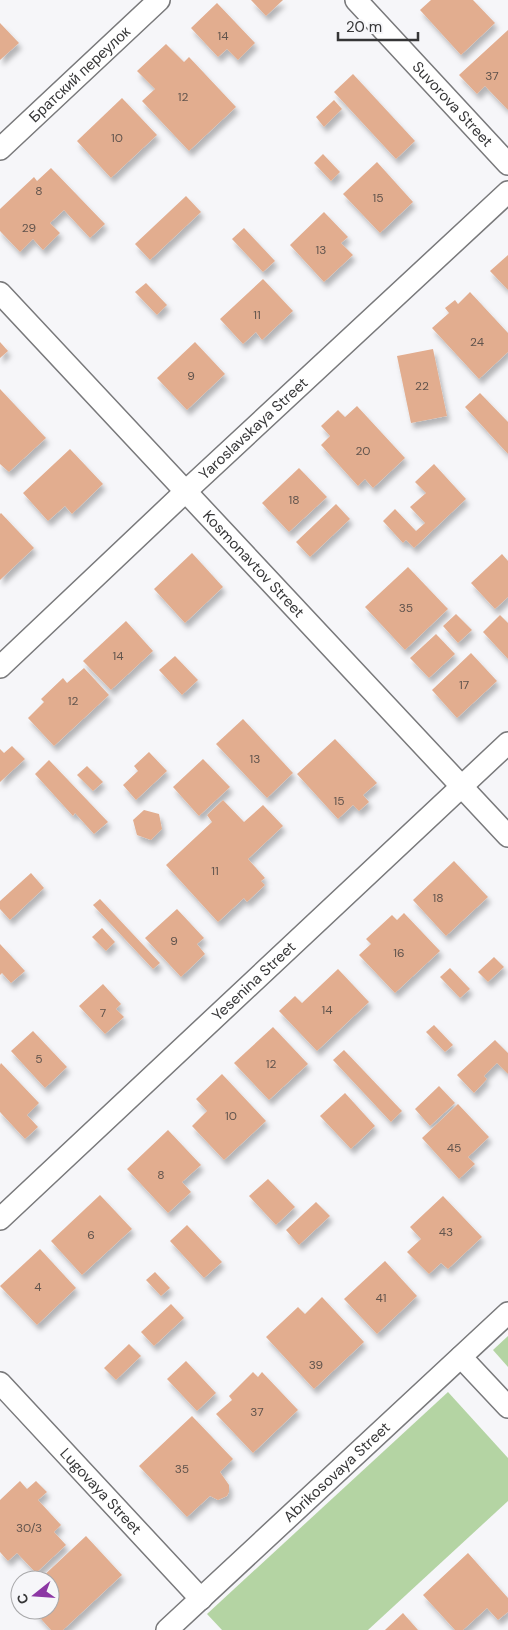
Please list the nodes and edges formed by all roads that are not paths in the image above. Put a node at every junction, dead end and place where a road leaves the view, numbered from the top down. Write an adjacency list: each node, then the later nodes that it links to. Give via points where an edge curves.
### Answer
1 (159, 0): 3 (street, Братский переулок)
2 (356, 0): 4 (street, Suvorova Street)
3 (0, 149)
4 (508, 164)
5 (508, 192): 7 (street, Yaroslavskaya Street)
6 (0, 293): 7 (street, Kosmonavtov Street)
7 (185, 492): 8 (street, Yaroslavskaya Street); 10 (street, Kosmonavtov Street)
8 (0, 667)
9 (508, 743): 10 (street, Yesenina Street)
10 (461, 786): 11 (street, Kosmonavtov Street); 12 (street, Yesenina Street)
11 (508, 836)
12 (0, 1219)
13 (508, 1313): 14 (street, Abrikosovaya Street)
14 (461, 1356): 16 (street); 17 (street, Abrikosovaya Street)
15 (0, 1384): 17 (street, Lugovaya Street)
16 (508, 1407)
17 (201, 1599): 18 (street, Abrikosovaya Street)
18 (169, 1629)

